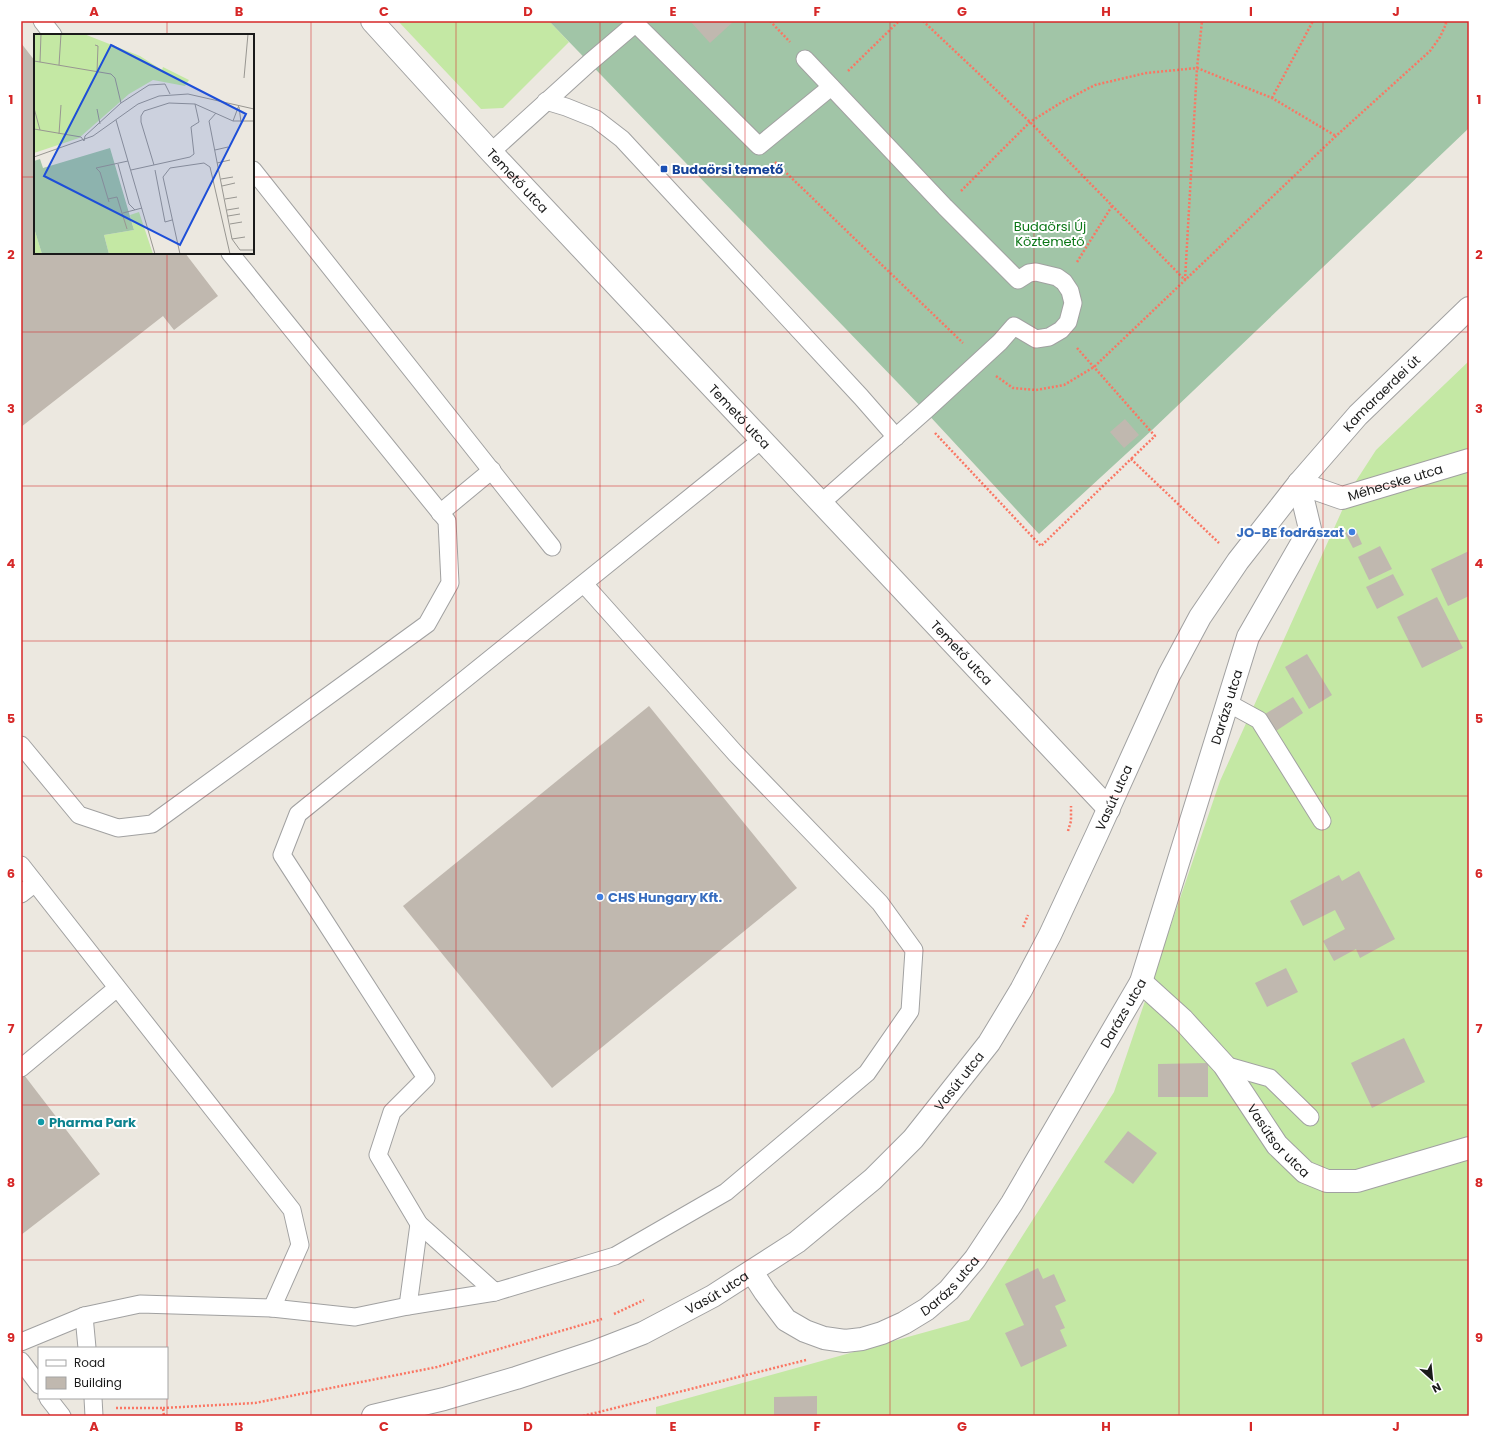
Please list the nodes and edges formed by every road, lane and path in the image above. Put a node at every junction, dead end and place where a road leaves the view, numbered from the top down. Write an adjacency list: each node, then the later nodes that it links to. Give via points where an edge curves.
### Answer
1 (42, 21): 11 (lane)
2 (372, 21): 20 (street, Temető utca)
3 (770, 21): 12 (path)
4 (899, 21): 14 (path)
5 (924, 21): 17 (path)
6 (1202, 21): 13 (path)
7 (1313, 21): 15 (path)
8 (1449, 21): 10 (path)
9 (634, 22): 16 (lane); 19 (lane)
10 (1445, 22): 18 (path, via 1440,37 1430,51)
11 (52, 34)
12 (805, 59): 14 (lane)
13 (1197, 68): 15 (path); 17 (path, via 1146,73 1096,85); 25 (path)
14 (831, 87): 19 (lane); 23 (lane)
15 (1272, 98): 18 (path)
16 (546, 101): 20 (lane); 32 (lane, via 596,119 622,139)
17 (1030, 122): 22 (path); 23 (path)
18 (1336, 136): 25 (path)
19 (759, 146): 29 (path)
20 (490, 152): 33 (street, Temető utca)
21 (254, 171): 36 (lane)
22 (1112, 206): 25 (path); 26 (path)
23 (945, 207): 26 (lane, via 1018,280 1036,272 1057,277)
24 (231, 254): 39 (lane)
25 (1186, 280): 30 (path)
26 (1064, 282): 28 (lane, via 1073,303 1068,322)
27 (1469, 308): 37 (street, Kamaraerdei út, via 1358,415)
28 (1061, 330): 29 (lane, via 1049,337 1036,339 1014,326); 30 (path)
29 (980, 360): 30 (path, via 1013,388 1036,390 1064,385); 31 (lane)
30 (1094, 367): 34 (path, via 1155,436)
31 (919, 416): 32 (lane); 34 (path, via 1041,546)
32 (896, 437): 38 (lane)
33 (760, 441): 38 (street, Temető utca); 42 (lane)
34 (1131, 459): 41 (path)
35 (1469, 460): 37 (street, Méhecske utca, via 1342,498)
36 (492, 470): 39 (lane); 40 (lane)
37 (1299, 483): 41 (street, Vasút utca); 43 (street, Darázs utca, via 1310,529 1248,637)
38 (821, 503): 45 (street, Temető utca)
39 (440, 513): 44 (lane, via 447,521 450,583 426,624 152,824 118,828 79,815)
40 (552, 547)
41 (1238, 561): 45 (street, Vasút utca, via 1200,617 1170,675)
42 (584, 584): 56 (lane, via 298,814 282,855 426,1078 392,1112 378,1155); 58 (lane, via 736,754 880,903 914,950 910,1011 867,1073 726,1192 615,1256)
43 (1228, 703): 46 (lane, via 1259,720); 50 (street, Darázs utca)
44 (21, 745)
45 (1109, 809): 57 (street, Vasút utca, via 1022,990 989,1043 913,1139 873,1179 797,1242)
46 (1322, 821)
47 (21, 865): 48 (lane)
48 (35, 883): 49 (lane); 51 (lane)
49 (21, 894)
50 (1141, 982): 52 (street, Vasútsor utca, via 1183,1020); 62 (street, Darázs utca, via 1012,1203 975,1259 949,1290 927,1309 882,1333 844,1341)
51 (118, 988): 53 (lane); 60 (lane, via 292,1210 300,1245)
52 (1224, 1065): 54 (lane, via 1270,1078); 55 (street, Vasútsor utca, via 1277,1145 1305,1172 1327,1181 1357,1181)
53 (21, 1068)
54 (1310, 1116)
55 (1469, 1148)
56 (419, 1224): 58 (lane); 59 (lane)
57 (752, 1272): 62 (street, Darázs utca, via 786,1320); 71 (street, Vasút utca, via 714,1296 643,1333 594,1352 444,1399)
58 (495, 1292): 59 (lane)
59 (408, 1306): 60 (lane, via 355,1317)
60 (272, 1308): 61 (lane, via 140,1304)
61 (84, 1316): 63 (lane); 64 (lane)
62 (824, 1338): 72 (path, via 817,1357)
63 (21, 1342)
64 (88, 1347)
65 (21, 1361): 66 (lane)
66 (38, 1384)
67 (49, 1399): 69 (lane)
68 (94, 1407): 70 (path, via 163,1408)
69 (62, 1416)
70 (164, 1416)
71 (373, 1416)
72 (582, 1416)

